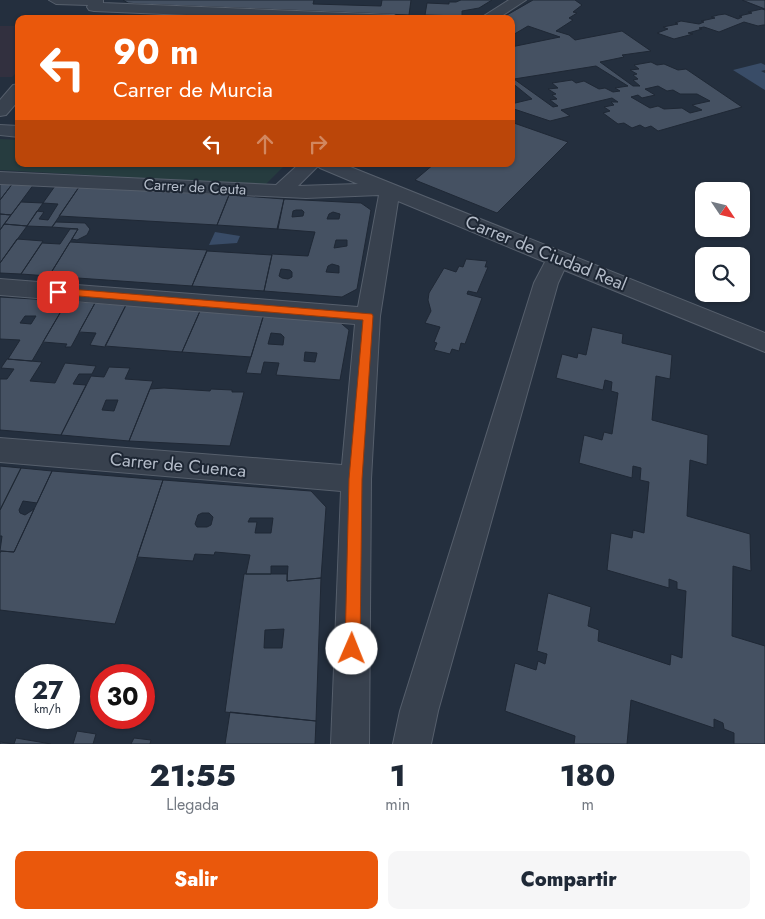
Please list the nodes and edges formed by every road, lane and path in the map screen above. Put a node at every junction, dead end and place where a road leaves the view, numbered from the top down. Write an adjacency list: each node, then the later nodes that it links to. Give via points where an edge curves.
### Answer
1 (56, 0): 3 (street)
2 (519, 0): 6 (street)
3 (97, 3): 4 (street); 5 (street)
4 (86, 15)
5 (320, 15)
6 (493, 15)
7 (0, 84): 8 (street)
8 (15, 84)
9 (15, 94): 10 (street)
10 (0, 111)
11 (0, 130): 12 (street)
12 (15, 132)
13 (307, 167): 17 (street)
14 (335, 167): 16 (street, Carrer de Ciudad Real)
15 (0, 178): 17 (street, Carrer de Ceuta)
16 (390, 188): 17 (street, Carrer de Ceuta); 18 (street, Carrer de Ciudad Real); 20 (street)
17 (281, 191)
18 (558, 258): 21 (street, Carrer de Ciudad Real); 25 (street, via 546,283)
19 (0, 288): 20 (street)
20 (368, 316): 23 (street)
21 (765, 343)
22 (0, 450): 23 (street, Carrer de Cuenca)
23 (356, 479): 24 (street)
24 (350, 744)
25 (412, 744)

